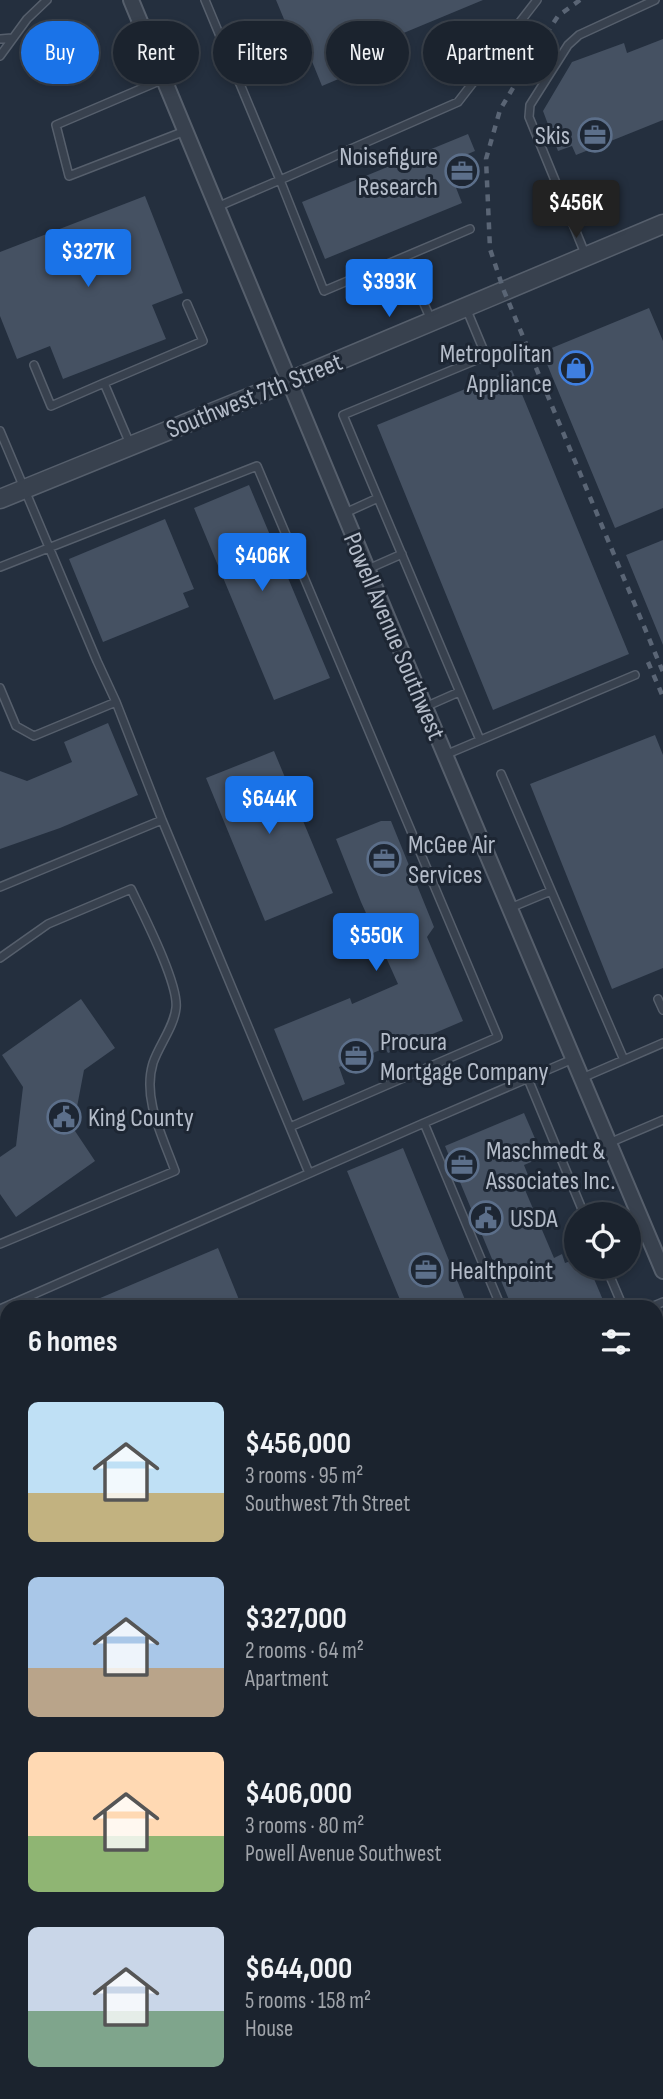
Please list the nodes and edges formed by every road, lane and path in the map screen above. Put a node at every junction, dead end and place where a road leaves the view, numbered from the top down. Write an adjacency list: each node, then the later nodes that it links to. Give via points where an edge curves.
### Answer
1 (47, 0): 7 (lane)
2 (131, 0): 6 (street, Powell Avenue Southwest)
3 (205, 0): 13 (lane)
4 (537, 0): 13 (lane, via 458,102)
5 (655, 0): 18 (lane, via 579,35 530,104 529,117)
6 (140, 21)
7 (12, 38): 8 (lane); 9 (lane)
8 (0, 39)
9 (0, 56)
10 (152, 84): 12 (lane, via 56,125 69,176)
11 (166, 84): 12 (street, Powell Avenue Southwest)
12 (186, 131): 14 (street, Powell Avenue Southwest)
13 (280, 180): 14 (lane); 17 (lane, via 324,291)
14 (217, 207): 23 (street, Powell Avenue Southwest)
15 (663, 224): 18 (street, Southwest 7th Street)
16 (470, 229): 17 (lane)
17 (404, 257): 21 (lane)
18 (586, 257): 20 (street, Southwest 7th Street)
19 (187, 304): 24 (lane, via 203,341)
20 (466, 307): 21 (street, Southwest 7th Street); 28 (lane, via 486,356 343,415)
21 (432, 322): 23 (street, Southwest 7th Street)
22 (34, 365): 24 (lane, via 51,406)
23 (290, 382): 26 (street, Southwest 7th Street); 30 (street, Powell Avenue Southwest)
24 (104, 383): 26 (lane)
25 (0, 433): 27 (lane)
26 (131, 445): 27 (street, Southwest 7th Street)
27 (24, 489): 29 (street, Southwest 7th Street); 31 (lane)
28 (378, 498): 30 (lane); 32 (lane)
29 (0, 499)
30 (344, 513): 34 (street, Powell Avenue Southwest)
31 (49, 548): 33 (lane); 38 (lane); 57 (lane, via 257,466 498,1037)
32 (402, 554): 34 (lane); 37 (lane)
33 (0, 567)
34 (367, 569): 39 (street, Powell Avenue Southwest)
35 (635, 675): 40 (lane)
36 (0, 688): 38 (lane, via 16,726 34,736)
37 (459, 692): 39 (lane); 40 (lane)
38 (116, 702): 43 (lane)
39 (424, 707): 41 (street, Powell Avenue Southwest)
40 (480, 740): 41 (lane)
41 (445, 755): 46 (street, Powell Avenue Southwest)
42 (501, 774): 45 (lane)
43 (162, 820): 44 (lane); 57 (lane)
44 (0, 887)
45 (551, 891): 46 (lane); 52 (lane)
46 (509, 909): 51 (street, Powell Avenue Southwest)
47 (0, 958): 62 (lane, via 48,925 131,889 175,990 176,1010 153,1063 149,1086 175,1171)
48 (658, 999): 49 (lane)
49 (663, 1010)
50 (663, 1043): 52 (lane)
51 (573, 1059): 53 (street, Powell Avenue Southwest); 54 (lane)
52 (624, 1060): 53 (lane)
53 (581, 1078): 58 (street, Powell Avenue Southwest)
54 (528, 1079): 56 (lane); 60 (lane)
55 (663, 1121): 58 (lane)
56 (424, 1123): 59 (lane); 66 (lane)
57 (290, 1127): 59 (lane)
58 (609, 1143): 61 (street, Powell Avenue Southwest)
59 (309, 1173): 65 (lane)
60 (579, 1202)
61 (657, 1242): 63 (street, Powell Avenue Southwest)
62 (0, 1244)
63 (663, 1271)
64 (611, 1279): 67 (lane)
65 (20, 1300)
66 (498, 1300)
67 (620, 1300)

